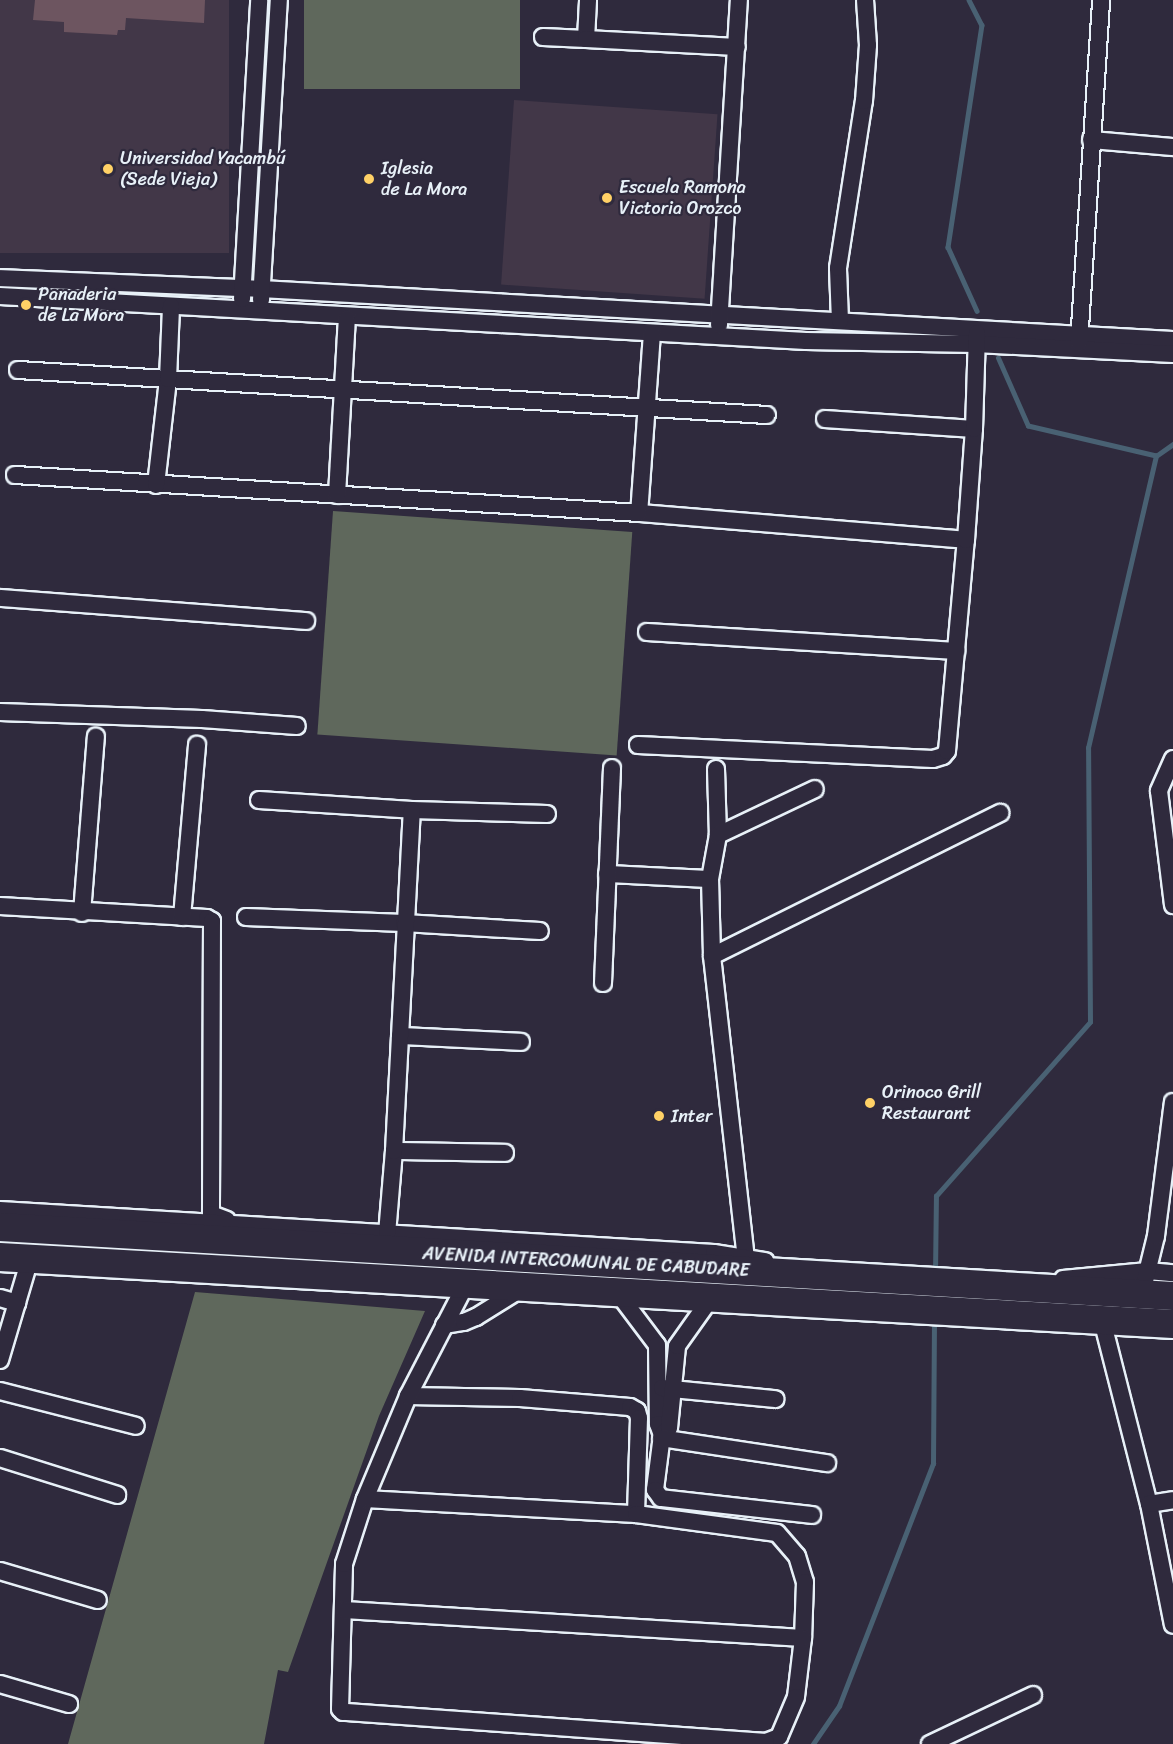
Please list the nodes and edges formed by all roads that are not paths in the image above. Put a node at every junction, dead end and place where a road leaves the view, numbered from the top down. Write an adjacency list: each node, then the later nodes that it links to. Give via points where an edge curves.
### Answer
1 (259, 0): 13 (street)
2 (279, 0): 14 (street)
3 (588, 0): 8 (street)
4 (739, 0): 9 (street)
5 (865, 0): 21 (street, via 868,45 864,101 838,268)
6 (1101, 0): 10 (street)
7 (543, 37): 8 (street)
8 (586, 39): 9 (street)
9 (737, 46): 19 (street)
10 (1091, 140): 11 (street); 26 (street)
11 (1173, 147)
12 (0, 278): 13 (street)
13 (243, 288): 14 (street); 17 (street)
14 (262, 290): 18 (street); 19 (street)
15 (0, 296): 16 (street)
16 (171, 306): 17 (street); 29 (street)
17 (241, 310): 18 (street)
18 (261, 310): 20 (street)
19 (719, 315): 21 (street); 23 (street)
20 (347, 318): 22 (street); 30 (street)
21 (840, 321): 24 (street)
22 (652, 333): 23 (street); 31 (street)
23 (718, 335): 24 (street, via 806,341)
24 (976, 337): 26 (street); 34 (street)
25 (1173, 340): 26 (street)
26 (1079, 342): 27 (street)
27 (1173, 354)
28 (18, 370): 29 (street)
29 (168, 379): 30 (street); 36 (street)
30 (342, 392): 31 (street); 37 (street)
31 (647, 410): 32 (street); 38 (street)
32 (767, 416)
33 (825, 419): 34 (street)
34 (974, 429): 39 (street)
35 (15, 475): 36 (street)
36 (156, 485): 37 (street)
37 (337, 495): 38 (street)
38 (639, 513): 39 (street)
39 (966, 540): 43 (street)
40 (0, 598): 41 (street)
41 (306, 621)
42 (647, 632): 43 (street)
43 (956, 651): 48 (street, via 947,751 939,758)
44 (0, 711): 45 (street)
45 (297, 726)
46 (96, 738): 62 (street)
47 (197, 745): 63 (street)
48 (638, 745)
49 (1173, 759): 60 (street, via 1159,791)
50 (612, 768): 58 (street)
51 (716, 769): 57 (street)
52 (815, 789): 57 (street)
53 (259, 800): 54 (street)
54 (412, 810): 56 (street); 65 (street)
55 (1000, 813): 67 (street)
56 (547, 814)
57 (718, 835): 59 (street)
58 (607, 874): 59 (street); 68 (street)
59 (710, 879): 67 (street)
60 (1173, 905)
61 (0, 906): 62 (street)
62 (82, 913): 63 (street)
63 (182, 917): 76 (street, via 207,918 214,926 211,1214 225,1220)
64 (246, 917): 65 (street)
65 (404, 923): 66 (street); 69 (street)
66 (540, 931)
67 (712, 956): 81 (street)
68 (603, 983)
69 (400, 1036): 70 (street); 72 (street)
70 (520, 1042)
71 (1173, 1102): 78 (street)
72 (394, 1151): 73 (street); 76 (street)
73 (505, 1153)
74 (0, 1210): 76 (street)
75 (0, 1227): 79 (highway, AVENIDA INTERCOMUNAL DE CABUDARE)
76 (388, 1230): 79 (highway); 81 (street)
77 (1173, 1233): 78 (street)
78 (1155, 1236): 85 (street)
79 (434, 1253): 84 (highway, AVENIDA INTERCOMUNAL DE CABUDARE)
80 (0, 1257): 82 (highway, AVENIDA INTERCOMUNAL DE CABUDARE)
81 (746, 1257): 84 (street)
82 (30, 1259): 86 (highway, AVENIDA INTERCOMUNAL DE CABUDARE); 93 (street)
83 (1173, 1273): 85 (street)
84 (848, 1277): 90 (highway, AVENIDA INTERCOMUNAL DE CABUDARE)
85 (1145, 1282): 89 (highway, AVENIDA INTERCOMUNAL DE CABUDARE); 90 (highway, AVENIDA INTERCOMUNAL DE CABUDARE, via 981,1286)
86 (466, 1284): 87 (highway, AVENIDA INTERCOMUNAL DE CABUDARE); 96 (street)
87 (525, 1287): 88 (highway, AVENIDA INTERCOMUNAL DE CABUDARE); 96 (street, via 476,1317)
88 (617, 1292): 92 (highway, AVENIDA INTERCOMUNAL DE CABUDARE); 97 (street)
89 (1173, 1296)
90 (934, 1297): 92 (highway, AVENIDA INTERCOMUNAL DE CABUDARE); 94 (highway, AVENIDA INTERCOMUNAL DE CABUDARE)
91 (0, 1298): 93 (street)
92 (711, 1298): 98 (street)
93 (17, 1303): 99 (street)
94 (1102, 1320): 95 (highway, AVENIDA INTERCOMUNAL DE CABUDARE); 111 (street)
95 (1173, 1324)
96 (444, 1325): 102 (street)
97 (657, 1346): 98 (street); 100 (street)
98 (677, 1346): 100 (street)
99 (0, 1360)
100 (665, 1388): 103 (street); 105 (street, via 658,1424)
101 (0, 1392): 104 (street)
102 (408, 1396): 109 (street); 112 (street, via 520,1398 630,1407 639,1418)
103 (775, 1399)
104 (136, 1426)
105 (662, 1436): 107 (street); 113 (street, via 655,1490 661,1498)
106 (0, 1458): 108 (street)
107 (827, 1462)
108 (117, 1495)
109 (365, 1499): 112 (street); 116 (street, via 344,1564)
110 (1173, 1500): 111 (street)
111 (1149, 1504): 117 (street)
112 (636, 1514): 118 (street, via 777,1533 797,1556 805,1582)
113 (812, 1515)
114 (0, 1571): 115 (street)
115 (98, 1600)
116 (344, 1610): 118 (street); 118 (street, via 339,1705 343,1712 766,1742 779,1737 796,1696)
117 (1173, 1625)
118 (803, 1638)
119 (0, 1684): 121 (street)
120 (1033, 1695): 122 (street)
121 (69, 1704)
122 (930, 1744)

